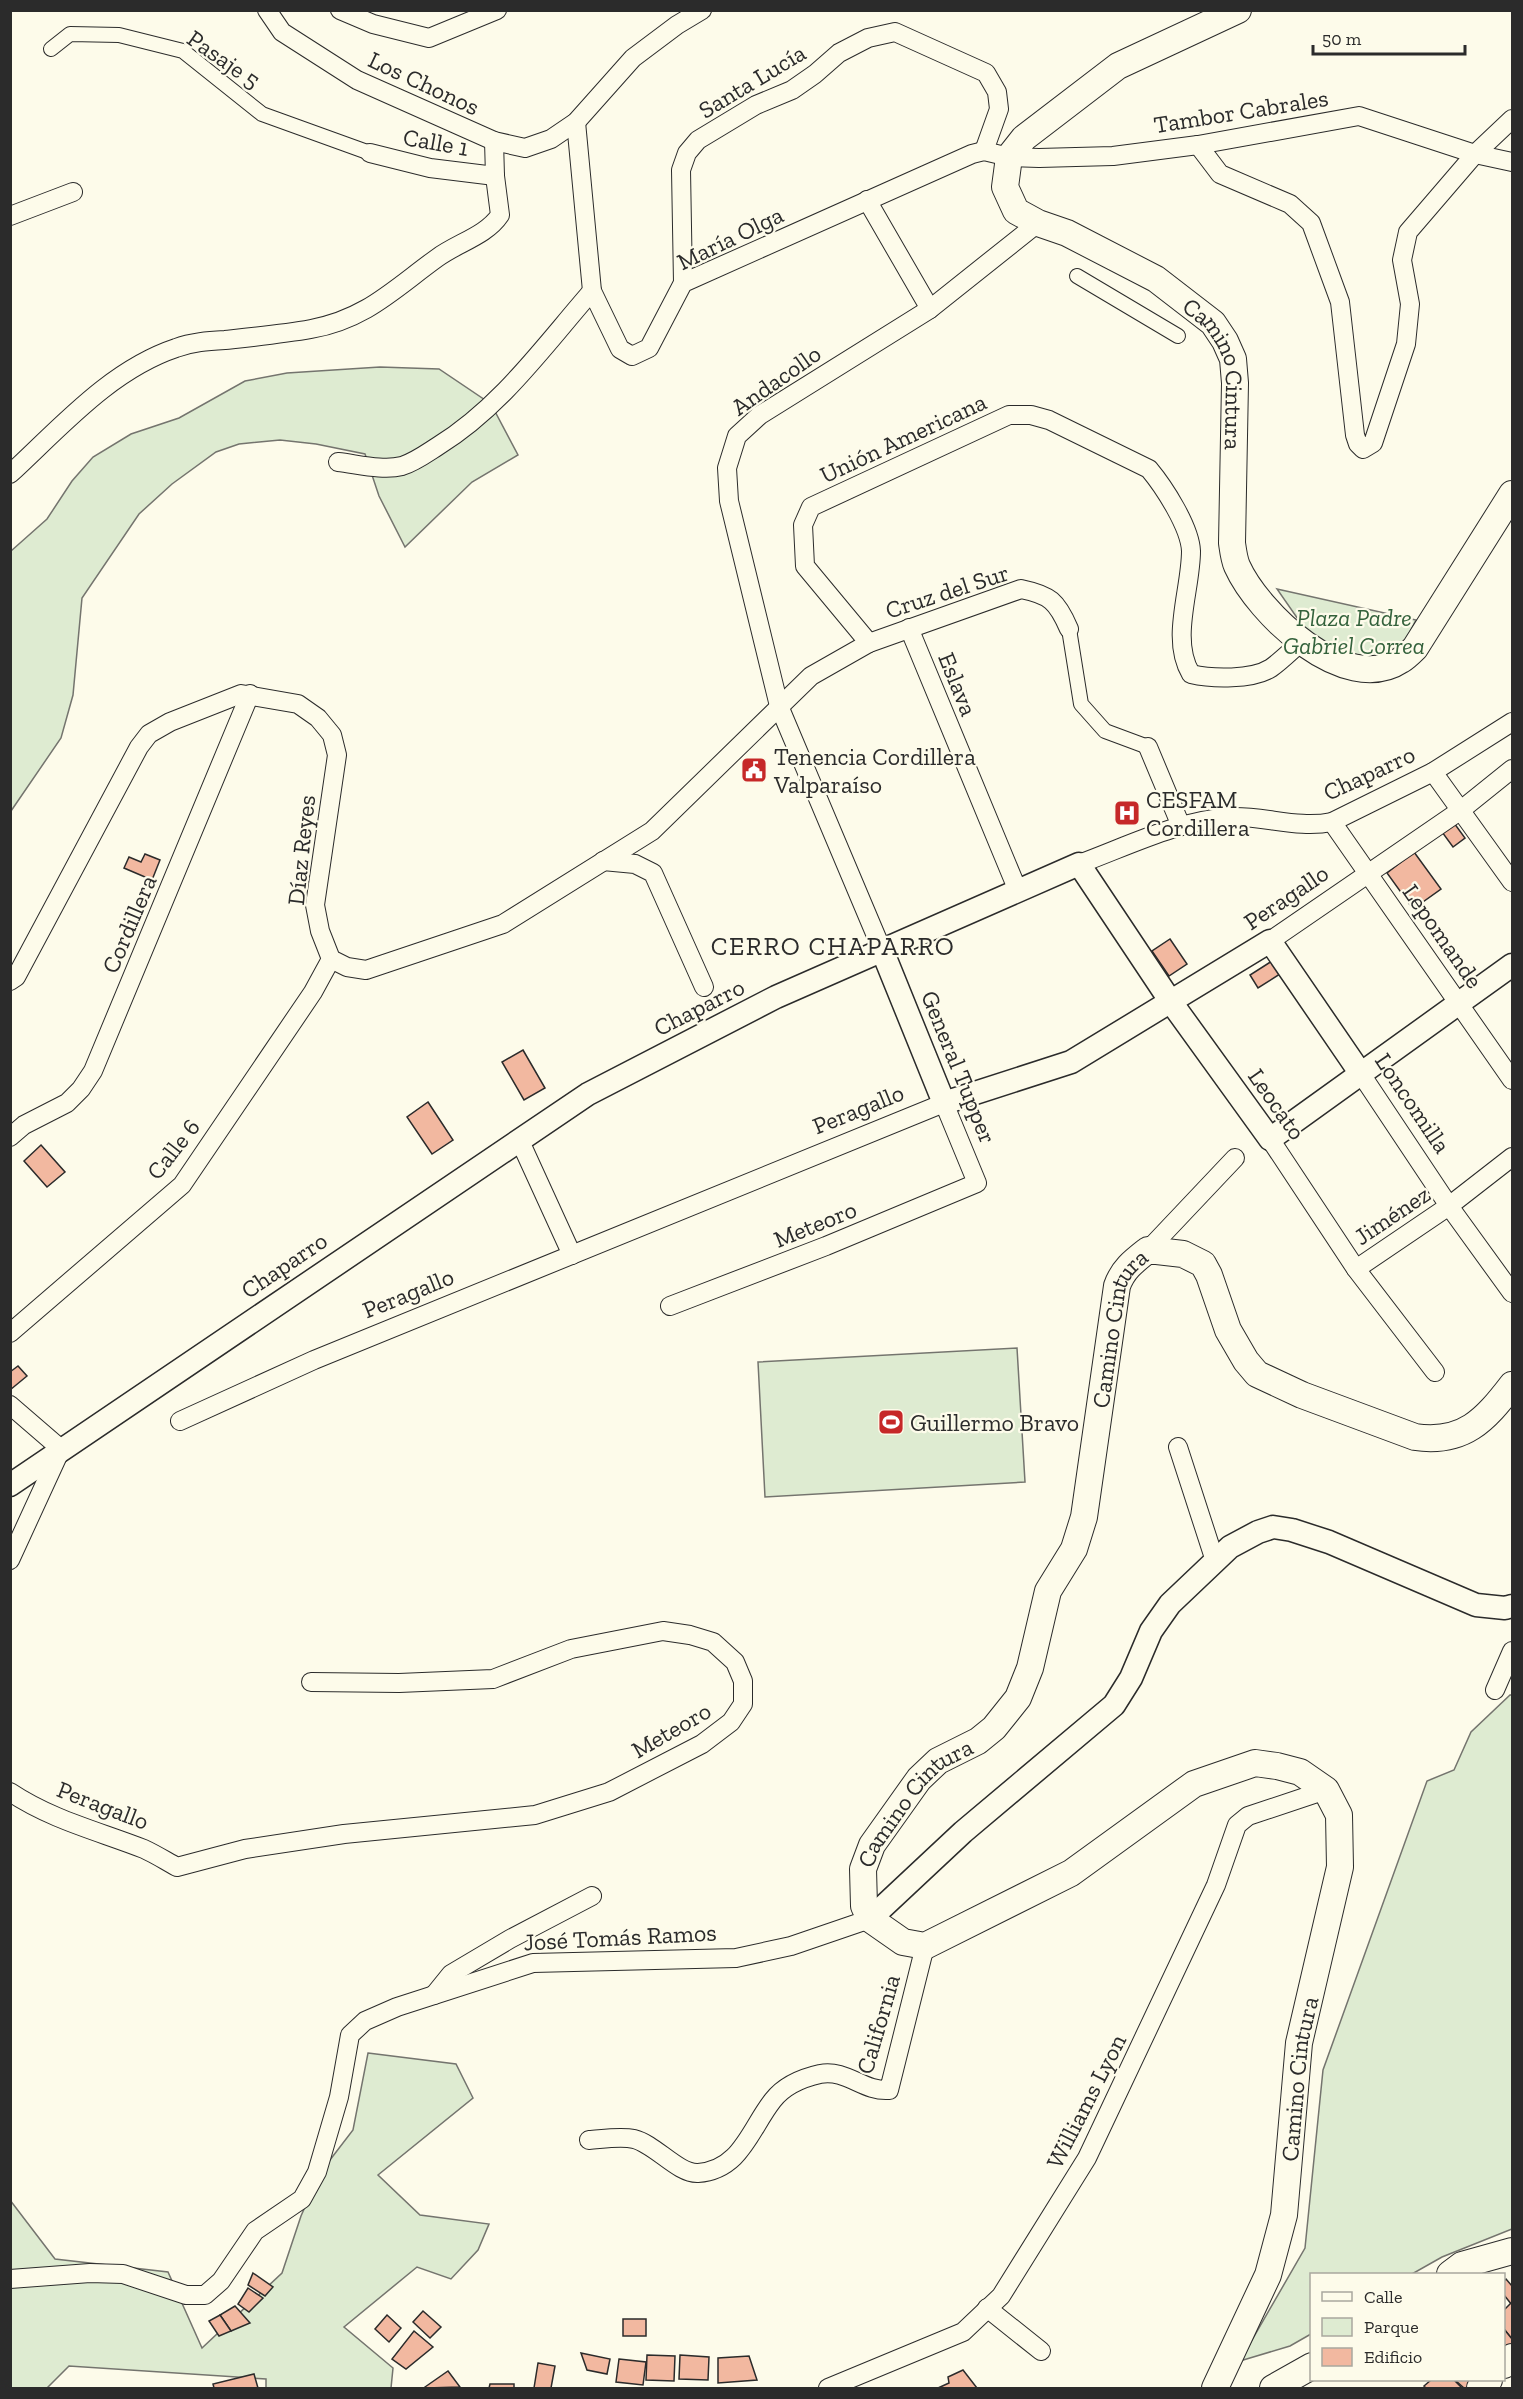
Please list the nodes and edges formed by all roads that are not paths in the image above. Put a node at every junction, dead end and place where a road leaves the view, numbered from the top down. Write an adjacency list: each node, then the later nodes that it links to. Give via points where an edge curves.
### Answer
1 (267, 10): 9 (street, Los Chonos, via 282,32 357,80)
2 (340, 10): 3 (street, via 373,24 429,38)
3 (497, 10)
4 (702, 10): 8 (street, Los Chonos, via 633,58)
5 (1238, 10): 14 (main road, via 1118,66 1024,138)
6 (51, 49): 12 (street, Pasaje 5, via 70,34 119,35 183,51 262,114)
7 (1512, 119): 13 (street)
8 (576, 122): 9 (street, Los Chonos, via 551,139 525,148); 23 (street, María Olga)
9 (494, 141): 16 (street)
10 (1198, 145): 13 (street, Tambor Cabrales, via 1359,116); 13 (street, via 1220,174 1290,204 1311,224 1340,302 1355,435 1363,449 1373,443 1406,344 1410,304 1402,260 1408,232); 14 (street, Tambor Cabrales, via 1113,156)
11 (984, 151): 14 (street); 18 (street, María Olga); 22 (street, Santa Lucía, via 999,109 997,92 986,73 895,32 868,38 839,53 792,90 756,105 698,140 687,153 681,170)
12 (370, 153): 16 (street, Calle 1, via 430,168)
13 (1475, 154): 15 (street)
14 (1010, 157): 20 (main road, Camino Cintura, via 1005,187 1016,211)
15 (1512, 162)
16 (495, 176): 27 (street, via 500,215 493,225 462,241 368,309 312,328 200,341 151,358 101,391)
17 (73, 192): 19 (street)
18 (867, 200): 22 (street, María Olga); 24 (street)
19 (10, 216)
20 (1038, 223): 24 (street, Andacollo); 32 (main road, Camino Cintura, via 1067,233 1156,279 1214,323 1233,359 1235,563 1272,615)
21 (1077, 276): 25 (street)
22 (683, 283): 23 (street, María Olga, via 649,348 632,356 620,349)
23 (592, 291): 26 (street, via 512,386 453,437 401,466)
24 (930, 309): 34 (street, Andacollo, via 760,415 737,436 727,468 729,501)
25 (1178, 336)
26 (338, 462)
27 (10, 474)
28 (1512, 494): 32 (main road, Camino Cintura, via 1415,648 1401,661 1361,669)
29 (909, 628): 30 (street, Cruz del Sur, via 1021,589 1044,594 1060,608); 31 (street, Cruz del Sur); 46 (street, Eslava)
30 (1069, 629): 36 (street, Cruz del Sur, via 1081,704 1105,731)
31 (869, 643): 32 (street, Unión Americana, via 805,566 803,525 811,507 1009,415 1049,420 1149,469 1159,481 1186,530 1191,549 1182,641 1183,661 1191,674 1211,678 1270,669); 34 (street, Cruz del Sur, via 811,676)
32 (1300, 643)
33 (250, 694): 49 (street, Díaz Reyes, via 298,704 318,718 332,735 337,756 315,905 320,931); 51 (street, Díaz Reyes, via 241,693 170,722 149,734 138,747); 58 (street, Cordillera, via 93,1071 67,1103 24,1125)
34 (779, 706): 42 (street, via 652,831); 48 (street, General Tupper)
35 (1512, 722): 38 (street, Chaparro)
36 (1148, 747): 41 (street, Cruz del Sur)
37 (1512, 769): 39 (street, Peragallo)
38 (1433, 772): 39 (street); 40 (street, Chaparro)
39 (1461, 810): 44 (street, Peragallo); 45 (street)
40 (1332, 822): 41 (street, Chaparro, via 1307,825 1232,817); 44 (street, Lepomande)
41 (1180, 826): 43 (street, Chaparro)
42 (603, 861): 49 (street, via 503,924 366,969 347,967); 52 (street, via 635,864 653,873)
43 (1080, 864): 46 (street, Chaparro); 53 (street, Leocato)
44 (1370, 873): 47 (street, Peragallo); 54 (street, Lepomande)
45 (1512, 882)
46 (1018, 891): 48 (street, Chaparro)
47 (1270, 941): 53 (street, Peragallo); 55 (street, Loncomilla)
48 (882, 950): 57 (street, General Tupper); 59 (street, Chaparro, via 776,997 588,1094)
49 (332, 959): 70 (street, Calle 6, via 182,1185)
50 (1512, 965): 54 (street)
51 (10, 981)
52 (704, 987)
53 (1172, 1002): 57 (street, Peragallo, via 1071,1062); 60 (street, Leocato)
54 (1460, 1003): 55 (street); 56 (street, Lepomande)
55 (1362, 1074): 60 (street); 64 (street, Loncomilla)
56 (1512, 1080)
57 (944, 1103): 63 (street, General Tupper); 66 (street, Peragallo)
58 (10, 1137)
59 (519, 1139): 66 (street); 76 (street, Chaparro)
60 (1270, 1139): 67 (street, Leocato)
61 (1512, 1157): 64 (street, Jiménez)
62 (1235, 1158): 65 (street)
63 (977, 1183): 69 (street, Meteoro)
64 (1449, 1206): 67 (street, Jiménez); 68 (street, Loncomilla)
65 (1148, 1250): 72 (main road, Camino Cintura, via 1183,1254 1203,1264 1228,1330 1257,1374 1415,1437 1460,1434 1491,1413); 88 (main road, Camino Cintura, via 1129,1264 1117,1286 1084,1517 1074,1549 1048,1591 1026,1682 1009,1712 994,1728 927,1770 872,1845 862,1885)
66 (572, 1255): 74 (street, Peragallo, via 314,1360)
67 (1356, 1269): 71 (street, Leocato)
68 (1512, 1293)
69 (670, 1306)
70 (10, 1333)
71 (1435, 1372)
72 (1512, 1385)
73 (10, 1405): 76 (street)
74 (180, 1421)
75 (1178, 1447): 79 (street)
76 (61, 1449): 77 (street, Chaparro); 78 (street)
77 (10, 1485)
78 (10, 1560)
79 (1215, 1561): 80 (street, José Tomás Ramos, via 1230,1547 1273,1527 1292,1530 1374,1560 1476,1605); 88 (street, José Tomás Ramos, via 1161,1613 1114,1705 963,1832)
80 (1512, 1606)
81 (1512, 1651): 83 (street)
82 (311, 1682): 86 (street, Meteoro, via 493,1679 571,1649 663,1631 713,1642 735,1662 743,1681 743,1704 731,1722 702,1744 609,1792 535,1815 344,1834 245,1849)
83 (1495, 1690)
84 (1326, 1790): 89 (main road, Camino Cintura, via 1300,1772 1255,1764 1194,1784 1071,1873); 95 (street, Williams Lyon, via 1248,1816 1237,1825 1216,1885 1088,2158 1001,2296); 99 (main road, Camino Cintura, via 1339,1815 1340,1867 1299,2043 1284,2215 1268,2275)
85 (10, 1792): 86 (street, Peragallo, via 70,1824 146,1850)
86 (177, 1867)
87 (592, 1896): 90 (street, via 451,1974)
88 (870, 1919): 89 (main road, via 903,1942); 90 (street, José Tomás Ramos, via 791,1946 736,1958 533,1963)
89 (925, 1946): 91 (street, California, via 889,2090 870,2089 843,2074 822,2073 800,2080 773,2101 735,2157 698,2173 689,2172 633,2138)
90 (434, 1995): 94 (street, José Tomás Ramos, via 365,2021 350,2035 339,2097 317,2172 302,2199 255,2232 221,2281 205,2295 186,2295 123,2274 90,2272)
91 (589, 2140)
92 (1512, 2251): 93 (main road, via 1462,2265)
93 (1451, 2273)
94 (10, 2279)
95 (987, 2308): 96 (street); 98 (street, Williams Lyon, via 963,2332)
96 (1041, 2351)
97 (1310, 2367): 100 (main road)
98 (828, 2388)
99 (1215, 2388)
100 (1273, 2388)

